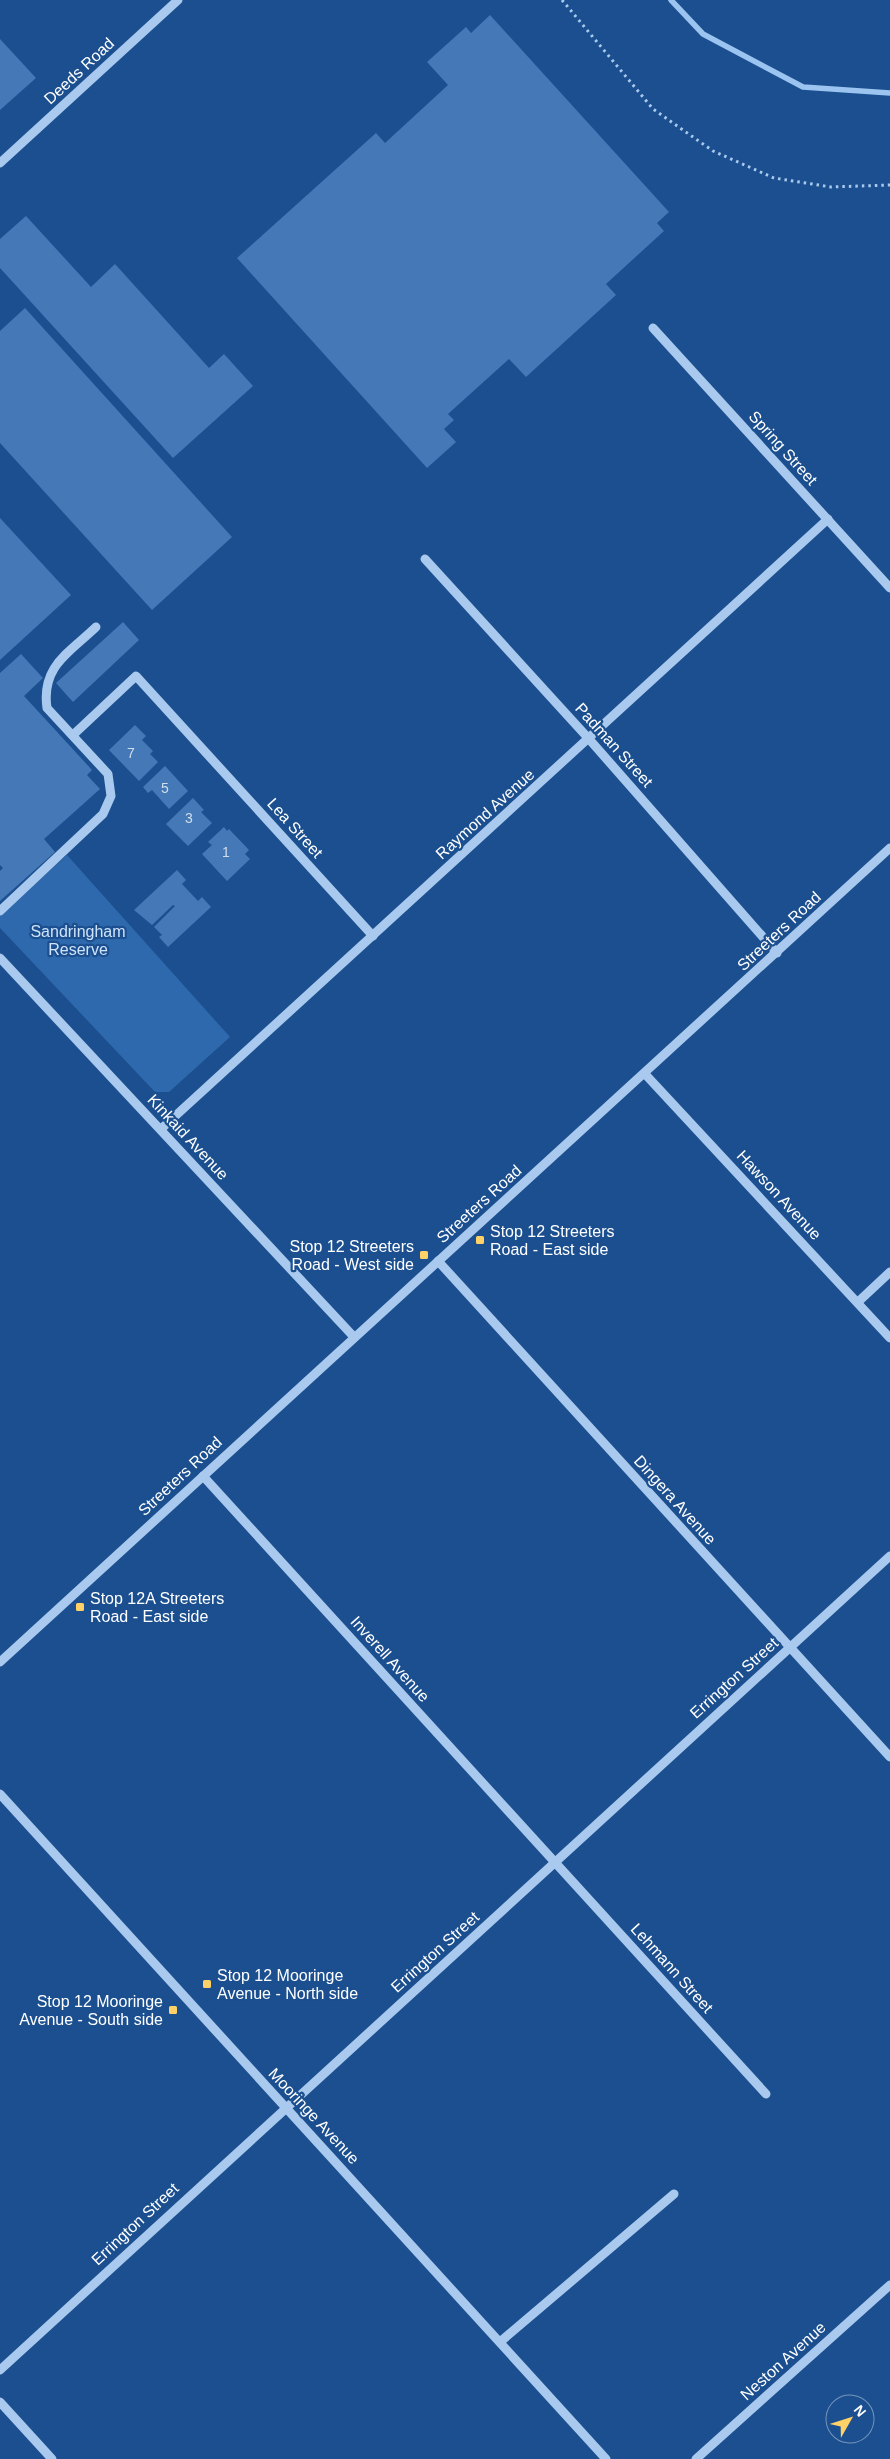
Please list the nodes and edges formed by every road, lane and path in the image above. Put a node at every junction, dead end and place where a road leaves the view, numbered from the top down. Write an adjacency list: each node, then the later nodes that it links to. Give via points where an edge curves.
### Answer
1 (178, 0): 3 (street, Deeds Road)
2 (562, 0): 4 (path, via 653,109 714,152 774,178 831,187)
3 (0, 163)
4 (890, 185)
5 (653, 328): 6 (street, Spring Street)
6 (828, 519): 8 (street, Spring Street); 11 (street, Raymond Avenue)
7 (424, 559): 11 (street, Padman Street)
8 (890, 588)
9 (96, 627): 10 (street, via 50,671 46,686 47,708)
10 (72, 735): 13 (street, via 108,774 111,785 108,805 103,814); 14 (street, Lea Street, via 136,676)
11 (589, 739): 14 (street, Raymond Avenue); 15 (street, Padman Street)
12 (890, 848): 15 (street, Streeters Road)
13 (0, 911)
14 (373, 936): 18 (street, Raymond Avenue)
15 (778, 953): 17 (street, Streeters Road)
16 (0, 958): 18 (street, Kinkaid Avenue)
17 (645, 1074): 19 (street, Streeters Road); 21 (street, Hawson Avenue)
18 (161, 1129): 22 (street, Kinkaid Avenue)
19 (438, 1261): 22 (street, Streeters Road); 26 (street, Dingera Avenue)
20 (890, 1272): 21 (street)
21 (858, 1302): 23 (street, Hawson Avenue)
22 (354, 1337): 24 (street, Streeters Road)
23 (890, 1338)
24 (203, 1476): 27 (street, Streeters Road); 30 (street, Inverell Avenue)
25 (890, 1556): 26 (street, Errington Street)
26 (789, 1648): 28 (street, Dingera Avenue); 30 (street, Errington Street)
27 (0, 1662)
28 (890, 1757)
29 (0, 1794): 32 (street, Mooringe Avenue)
30 (555, 1862): 31 (street, Lehmann Street); 32 (street, Errington Street)
31 (766, 2094)
32 (286, 2108): 35 (street, Mooringe Avenue); 36 (street, Errington Street)
33 (674, 2194): 35 (street)
34 (890, 2285): 40 (street, Neston Avenue)
35 (500, 2342): 39 (street, Mooringe Avenue)
36 (0, 2370)
37 (0, 2402): 38 (street)
38 (52, 2459)
39 (606, 2459)
40 (696, 2459)

